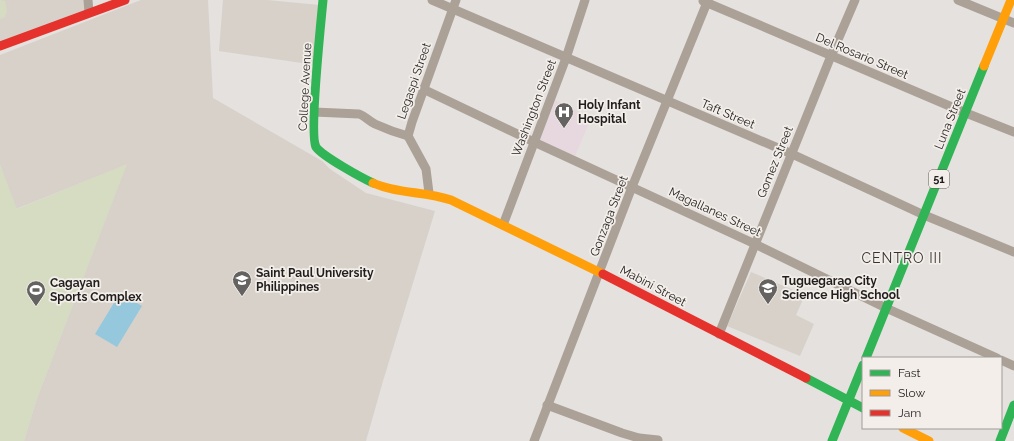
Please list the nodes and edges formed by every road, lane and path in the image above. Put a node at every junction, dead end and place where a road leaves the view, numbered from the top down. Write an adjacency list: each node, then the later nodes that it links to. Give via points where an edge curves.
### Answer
1 (88, 0): 12 (street)
2 (125, 0): 12 (main road)
3 (323, 0): 20 (main road, College Avenue)
4 (432, 0): 11 (street, Taft Street)
5 (456, 0): 11 (street, Legaspi Street)
6 (585, 0): 17 (street, Washington Street)
7 (855, 0): 16 (street, Gomez Street)
8 (958, 0): 13 (street)
9 (1011, 0): 13 (main road, Luna Street / 51)
10 (706, 1): 16 (street, Del Rosario Street); 19 (street, Gonzaga Street)
11 (453, 9): 17 (street, Taft Street); 18 (street, Legaspi Street)
12 (89, 12): 15 (main road)
13 (1004, 19): 14 (street); 21 (main road, Luna Street / 51)
14 (1014, 23)
15 (0, 46)
16 (831, 56): 21 (street, Del Rosario Street); 25 (street, Gomez Street)
17 (566, 58): 19 (street, Taft Street); 24 (street, Washington Street)
18 (423, 89): 23 (street, Legaspi Street); 24 (street, Magallanes Street)
19 (667, 101): 25 (street, Taft Street); 26 (street, Gonzaga Street)
20 (314, 112): 23 (street, via 359,114 398,134); 27 (main road, College Avenue, via 315,145 319,150 377,186 389,190)
21 (966, 113): 22 (street, Del Rosario Street); 28 (main road, Luna Street / 51)
22 (1014, 132)
23 (408, 136): 27 (street, Legaspi Street, via 426,169)
24 (534, 142): 26 (street, Magallanes Street); 29 (street, Washington Street)
25 (792, 154): 28 (street, Taft Street); 30 (street, Gomez Street)
26 (632, 187): 30 (street, Magallanes Street); 32 (street, Gonzaga Street)
27 (429, 193): 29 (main road, Mabini Street, via 451,200)
28 (924, 216): 31 (street, Taft Street); 33 (main road, Luna Street / 51)
29 (503, 225): 32 (main road, Mabini Street)
30 (755, 244): 33 (street, Magallanes Street); 34 (street, Gomez Street)
31 (1014, 252)
32 (600, 272): 34 (main road, Mabini Street); 42 (street, Gonzaga Street)
33 (886, 308): 35 (main road, Luna Street / 51); 36 (street, Magallanes Street)
34 (719, 334): 40 (main road, Mabini Street)
35 (866, 357)
36 (995, 357)
37 (1002, 360): 38 (street)
38 (1014, 366)
39 (862, 367): 40 (main road)
40 (848, 401): 43 (main road, Mabini Street); 47 (main road)
41 (1014, 405): 49 (main road)
42 (547, 406): 45 (street, via 622,434); 46 (street, Gonzaga Street)
43 (862, 408)
44 (904, 429): 48 (main road)
45 (658, 440)
46 (534, 441)
47 (832, 441)
48 (929, 441)
49 (1000, 441)

